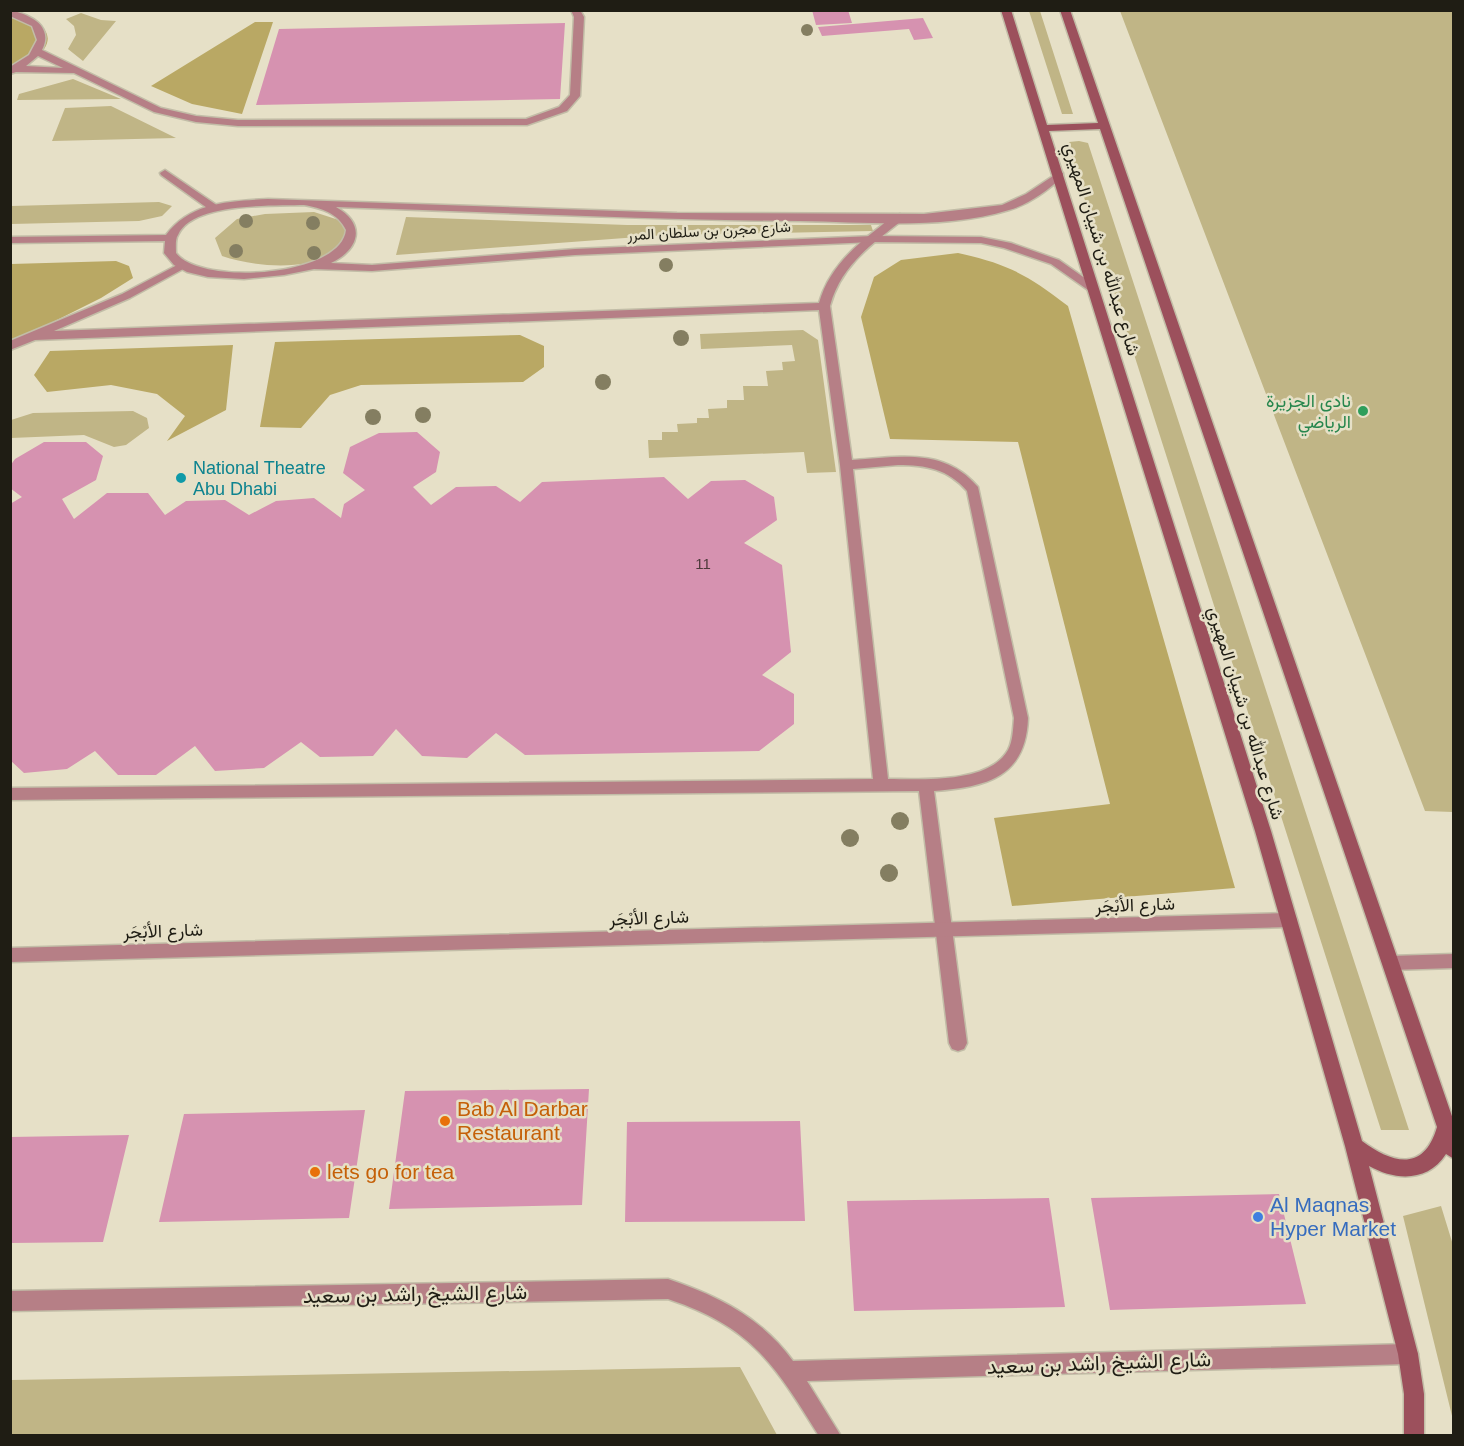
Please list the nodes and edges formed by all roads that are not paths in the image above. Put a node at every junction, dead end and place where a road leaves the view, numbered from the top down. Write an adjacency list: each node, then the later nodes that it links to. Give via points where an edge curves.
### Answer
1 (575, 10): 7 (street, via 579,17 575,96 553,115 527,122 216,122 158,110)
2 (1006, 10): 9 (street, شارع عبدالله بن شيبان المهيري)
3 (1065, 10): 8 (street, شارع عبدالله بن شيبان المهيري)
4 (10, 13): 5 (street, via 35,22 42,30)
5 (38, 52): 6 (street); 7 (street)
6 (13, 70): 7 (street)
7 (81, 72)
8 (1103, 126): 9 (street); 32 (street, شارع عبدالله بن شيبان المهيري)
9 (1044, 128): 11 (street, شارع عبدالله بن شيبان المهيري)
10 (165, 173): 13 (street)
11 (1059, 175): 14 (street, شارع مجرن بن سلطان المرر, via 1029,199 999,209); 20 (street, شارع عبدالله بن شيبان المهيري)
12 (317, 203): 13 (street, شارع مجرن بن سلطان المرر, via 230,204); 14 (street, شارع مجرن بن سلطان المرر, via 704,216); 19 (street, via 347,218 351,234 342,250)
13 (214, 208): 15 (street, شارع مجرن بن سلطان المرر, via 186,220)
14 (900, 217): 16 (street)
15 (171, 238): 17 (street); 18 (street, via 170,253)
16 (873, 239): 19 (street, شارع مجرن بن سلطان المرر, via 575,252 372,268); 20 (street, شارع مجرن بن سلطان المرر, via 981,240 1007,245 1055,262); 21 (street, via 832,279)
17 (10, 240)
18 (182, 266): 19 (street, via 216,275 294,272); 22 (street, via 106,305)
19 (316, 266)
20 (1092, 288): 28 (street, شارع عبدالله بن شيبان المهيري)
21 (824, 306): 22 (street); 24 (street)
22 (32, 336): 23 (street)
23 (10, 346)
24 (846, 465): 25 (street); 26 (street, via 923,461 940,464 966,480 977,502 1022,735 1005,765 987,776 967,782)
25 (881, 785): 26 (street); 27 (street)
26 (926, 785): 29 (street)
27 (10, 794)
28 (1289, 920): 29 (street, شارع الأبْجَر); 35 (street, شارع عبدالله بن شيبان المهيري)
29 (944, 930): 30 (street, شارع الأبْجَر); 33 (street)
30 (10, 955)
31 (1454, 961): 32 (street)
32 (1391, 963): 34 (street, شارع عبدالله بن شيبان المهيري)
33 (958, 1043)
34 (1446, 1128): 35 (street, via 1444,1144 1436,1157 1422,1166 1386,1167); 36 (street, شارع عبدالله بن شيبان المهيري)
35 (1354, 1146): 38 (street, شارع عبدالله بن شيبان المهيري)
36 (1454, 1150)
37 (10, 1301): 39 (street, شارع الشيخ راشد بن سعيد, via 668,1289 723,1308 770,1346)
38 (1408, 1354): 39 (street, شارع الشيخ راشد بن سعيد); 41 (street, شارع عبدالله بن شيبان المهيري, via 1414,1394)
39 (789, 1371): 40 (street, شارع الشيخ راشد بن سعيد)
40 (831, 1436)
41 (1414, 1436)

